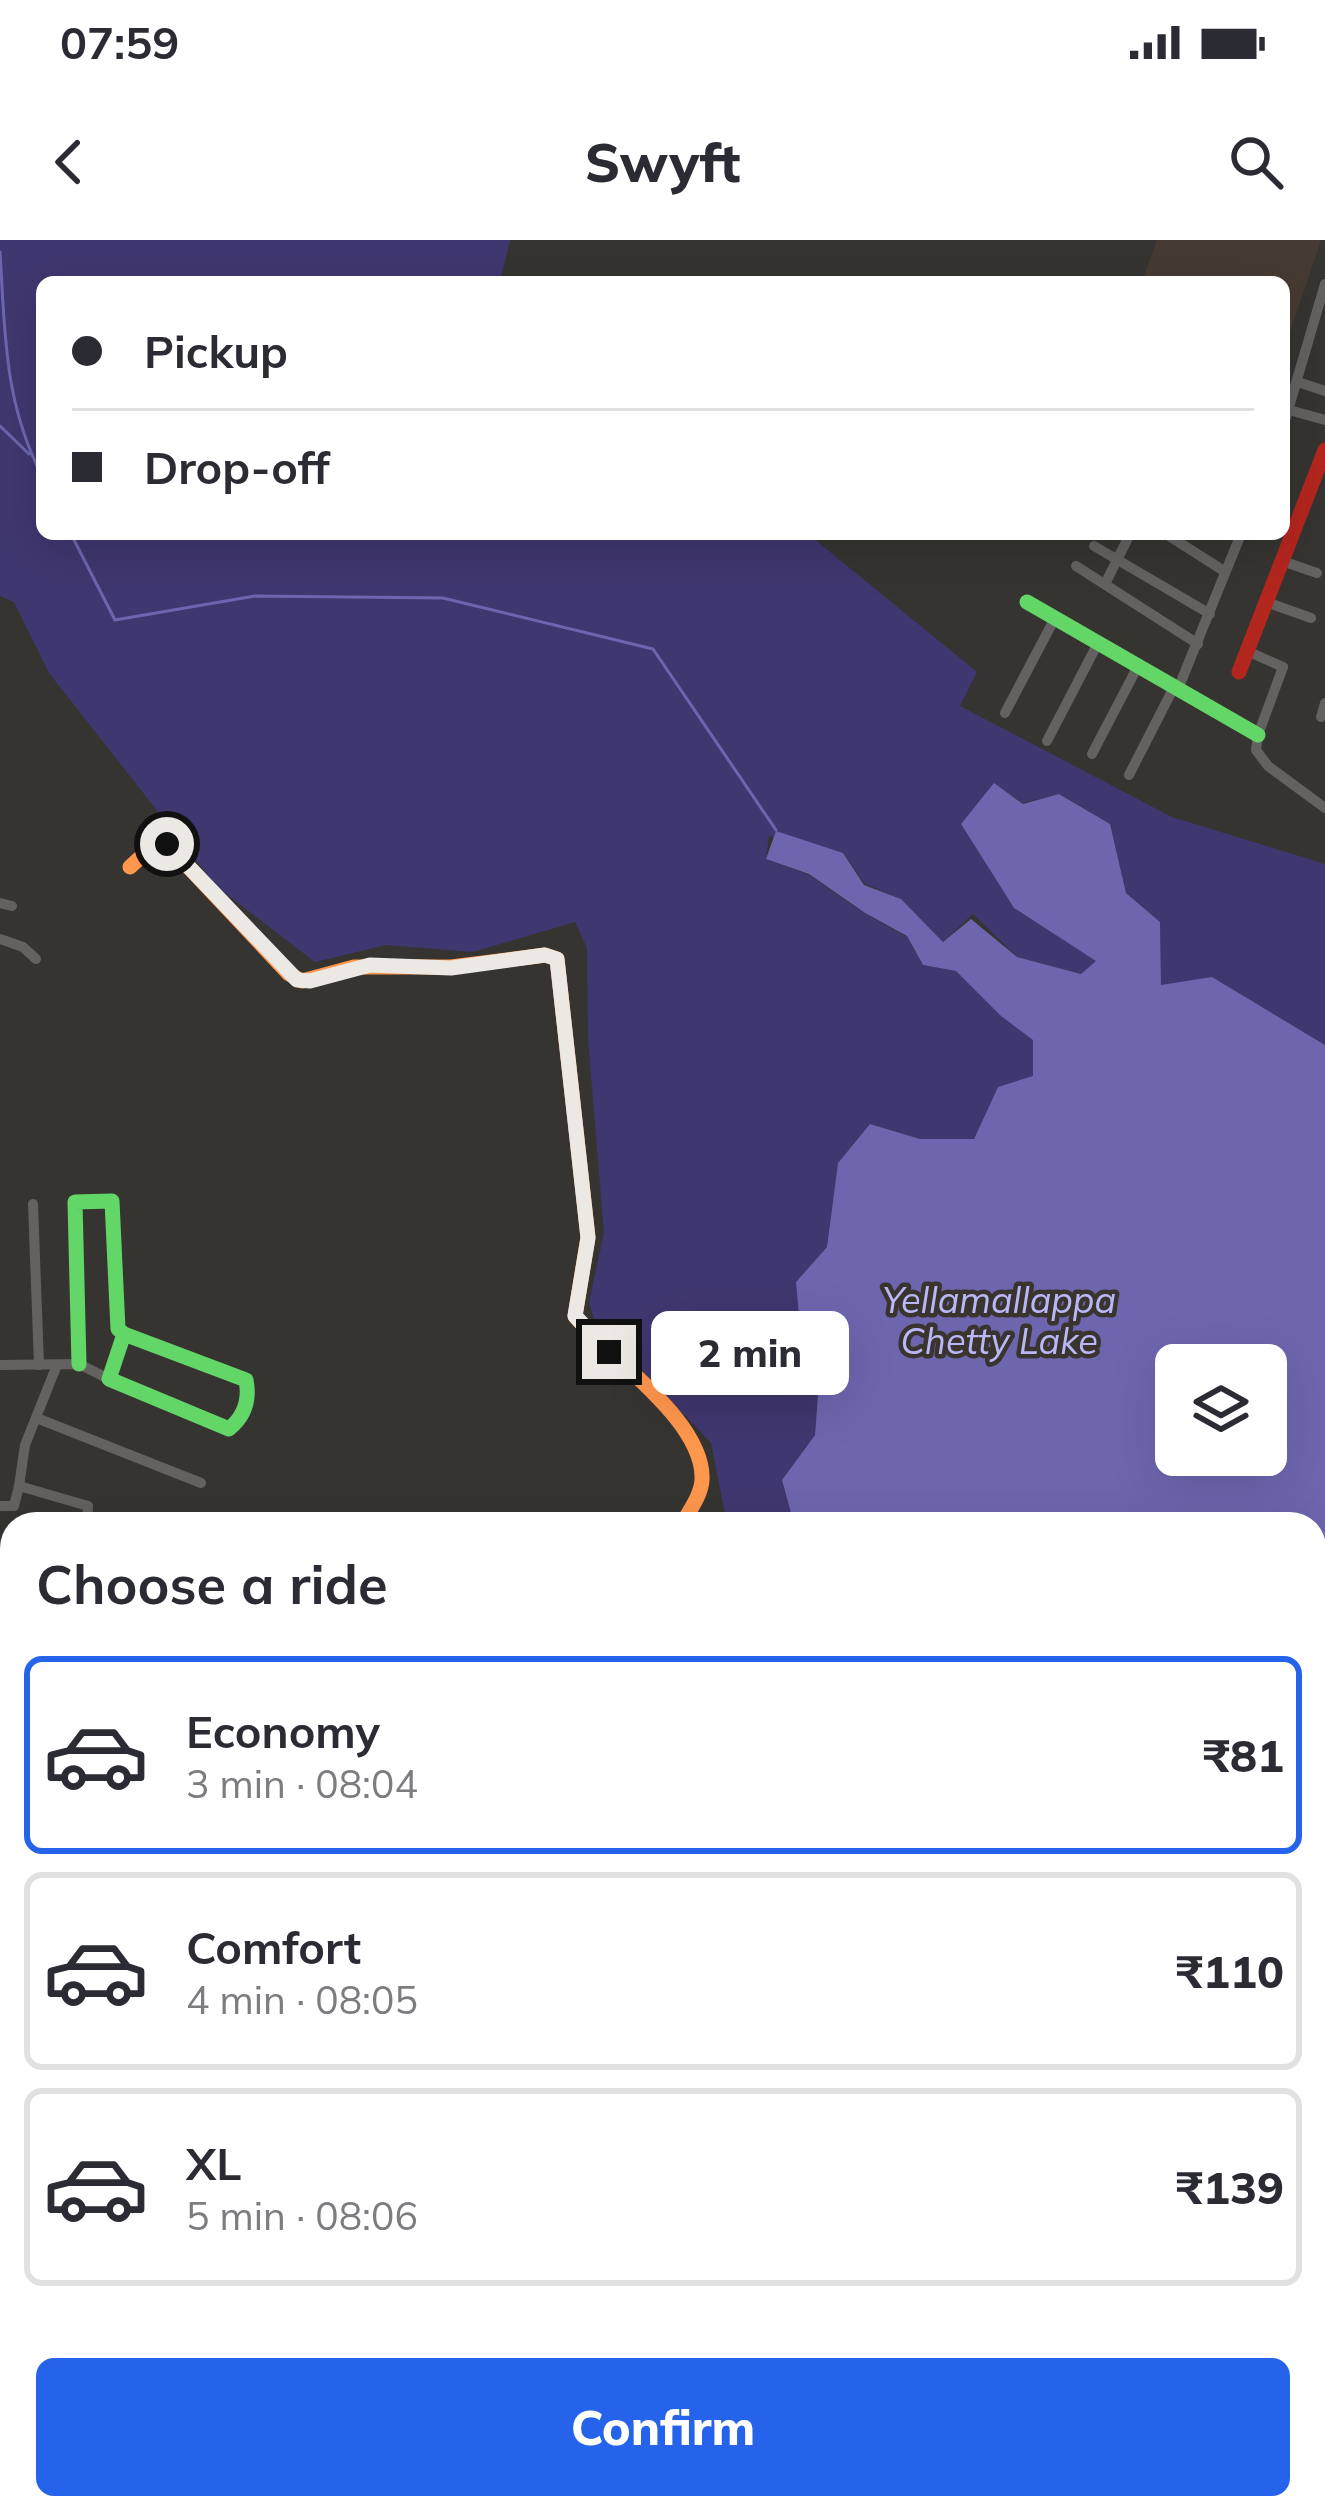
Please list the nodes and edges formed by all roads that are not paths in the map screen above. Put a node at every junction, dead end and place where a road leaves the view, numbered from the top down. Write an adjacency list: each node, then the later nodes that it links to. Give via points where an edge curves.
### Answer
1 (1325, 284): 2 (street)
2 (1298, 382): 3 (street); 4 (street)
3 (1325, 391)
4 (1290, 407)
5 (1290, 410): 6 (street)
6 (1325, 420)
7 (1325, 451): 8 (main road)
8 (1321, 472): 14 (main road)
9 (1127, 540): 13 (street)
10 (1175, 540): 16 (street)
11 (1238, 540): 16 (street)
12 (1094, 546): 13 (street)
13 (1119, 560): 18 (street); 21 (street)
14 (1282, 561): 17 (street); 20 (main road)
15 (1076, 566): 18 (street)
16 (1224, 571): 21 (street)
17 (1317, 573)
18 (1105, 584): 25 (street)
19 (1027, 602): 22 (main road)
20 (1266, 602): 23 (street); 26 (main road)
21 (1210, 614): 25 (street)
22 (1054, 618): 24 (main road); 31 (street)
23 (1311, 618)
24 (1098, 643): 27 (main road); 34 (street)
25 (1198, 644): 29 (street)
26 (1247, 651): 28 (main road); 33 (street, via 1283,667)
27 (1138, 666): 29 (main road); 35 (street)
28 (1239, 672)
29 (1176, 688): 33 (main road); 36 (street)
30 (1325, 703): 32 (street)
31 (1006, 712)
32 (1321, 717)
33 (1258, 735): 37 (street, via 1261,759)
34 (1047, 741)
35 (1092, 754)
36 (1129, 775)
37 (1325, 808)
38 (130, 867): 53 (main road, via 156,843 167,844 302,981 370,965 557,959 588,1238 575,1316 661,1402 694,1448 702,1483)
39 (0, 939): 40 (street)
40 (36, 959)
41 (33, 1204): 45 (street)
42 (124, 1334): 43 (main road, via 112,1201 75,1202); 47 (main road); 47 (main road, via 246,1380 250,1393 229,1429)
43 (79, 1364): 46 (street); 47 (street)
44 (0, 1365): 45 (street)
45 (39, 1365): 46 (street)
46 (57, 1365): 48 (street)
47 (109, 1378)
48 (39, 1419): 49 (street); 50 (street, via 25,1444)
49 (201, 1483)
50 (20, 1486): 51 (street, via 14,1506); 52 (street)
51 (0, 1506)
52 (88, 1512)
53 (688, 1512)

